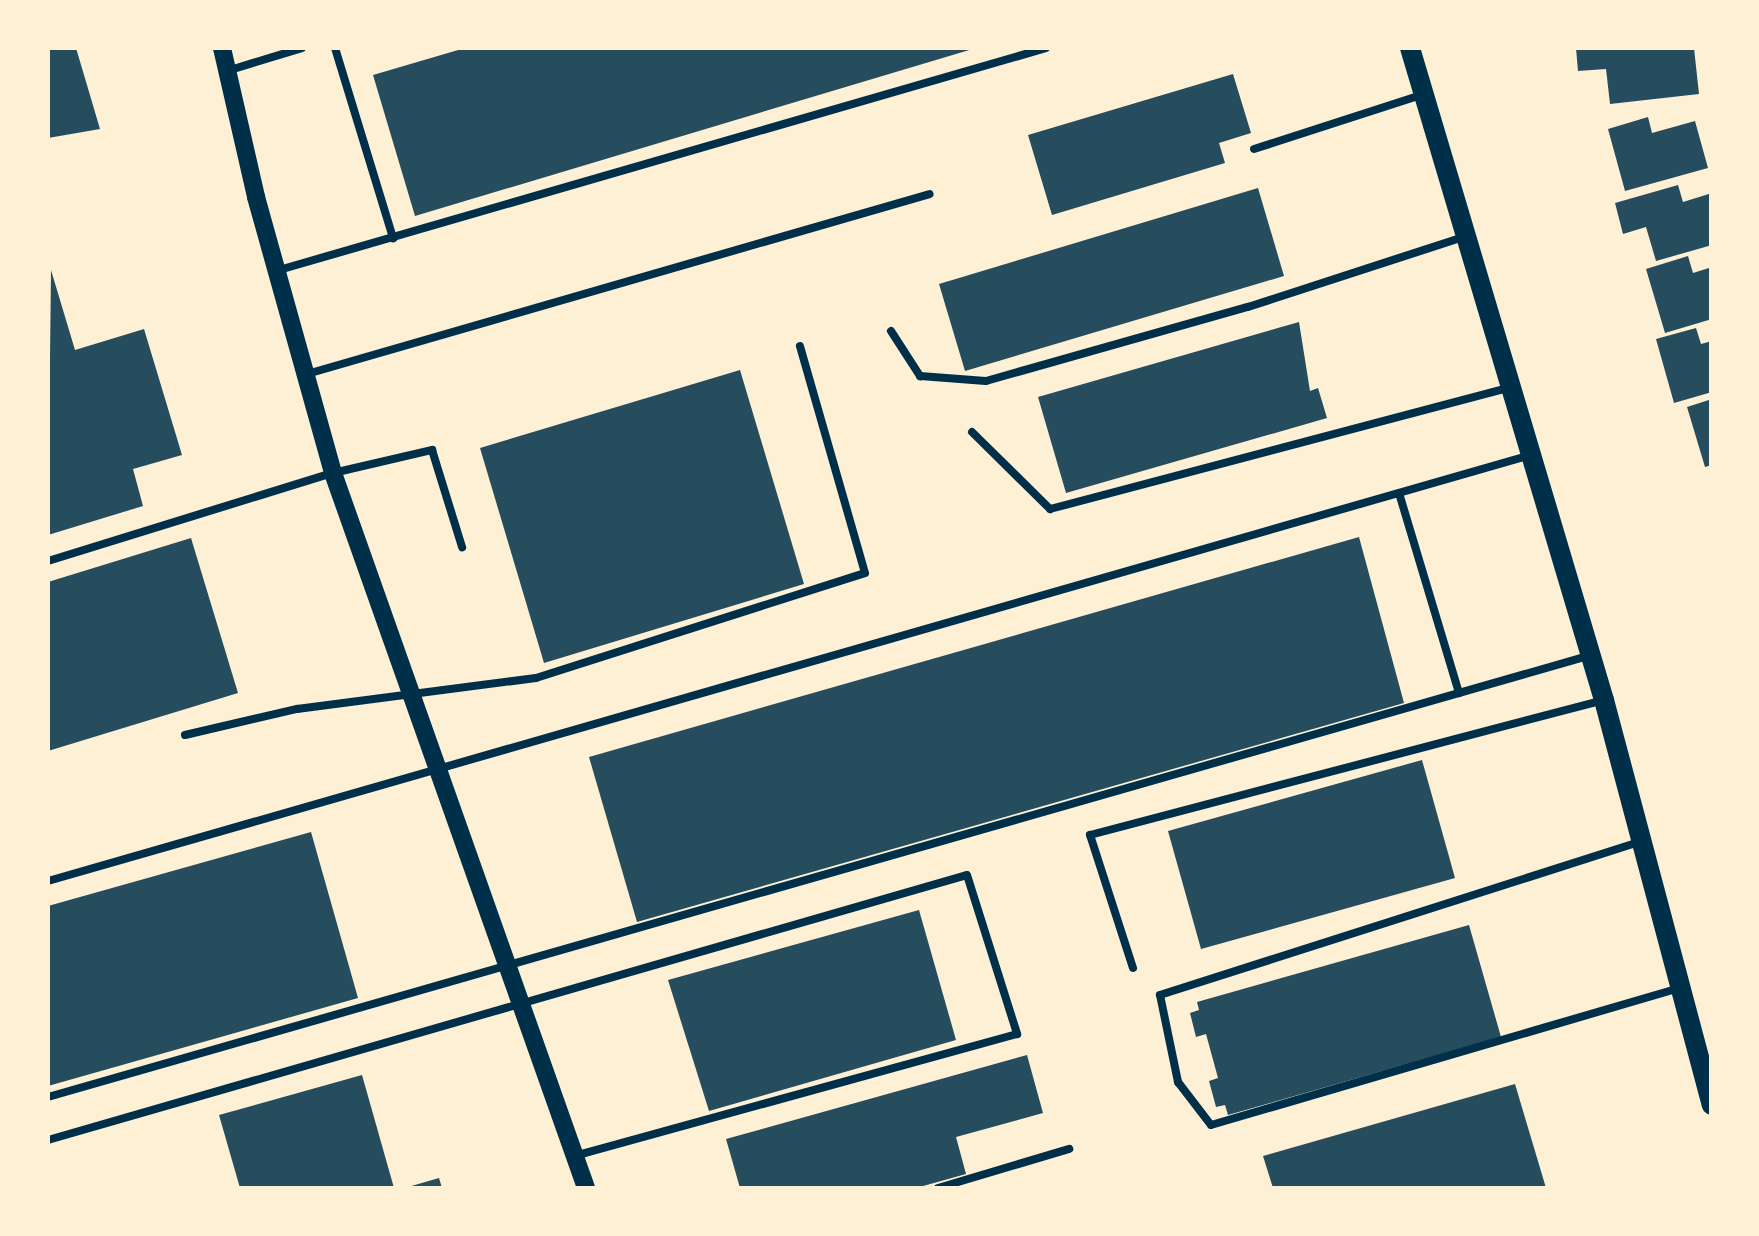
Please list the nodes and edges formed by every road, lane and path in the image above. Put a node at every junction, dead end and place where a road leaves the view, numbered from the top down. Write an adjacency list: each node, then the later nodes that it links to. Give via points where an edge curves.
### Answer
1 (222, 48): 6 (street)
2 (302, 48): 6 (lane)
3 (335, 48): 11 (lane)
4 (1046, 48): 11 (lane)
5 (1410, 48): 7 (main road)
6 (229, 70): 12 (street)
7 (1424, 94): 8 (lane); 10 (main road)
8 (1254, 149)
9 (930, 194): 15 (lane)
10 (1466, 236): 13 (lane, via 1248,307 986,380 920,376); 16 (main road)
11 (393, 238): 12 (lane)
12 (279, 270): 15 (street)
13 (891, 331)
14 (800, 346): 25 (lane, via 866,574 536,678)
15 (307, 374): 19 (street)
16 (1510, 386): 17 (lane, via 1050,509); 18 (main road)
17 (972, 432)
18 (1531, 455): 20 (lane); 23 (main road)
19 (334, 473): 21 (lane, via 432,450); 22 (lane); 25 (street)
20 (1399, 493): 24 (lane); 28 (lane)
21 (462, 547)
22 (48, 561)
23 (1592, 656): 24 (lane); 26 (main road)
24 (1460, 693): 31 (lane)
25 (414, 696): 27 (lane, via 297,709); 28 (street)
26 (1604, 700): 29 (main road); 32 (lane, via 1090,835)
27 (185, 735)
28 (440, 772): 30 (lane); 31 (street)
29 (1642, 841): 33 (main road); 33 (lane, via 1160,995 1178,1082 1212,1126)
30 (48, 881)
31 (508, 967): 34 (street); 35 (lane)
32 (1133, 968)
33 (1680, 988): 36 (main road)
34 (522, 1007): 37 (lane); 39 (street); 39 (lane, via 967,875 1018,1034)
35 (48, 1097)
36 (1712, 1105)
37 (48, 1140)
38 (1068, 1149): 41 (lane)
39 (576, 1156): 40 (street)
40 (586, 1188)
41 (938, 1188)

